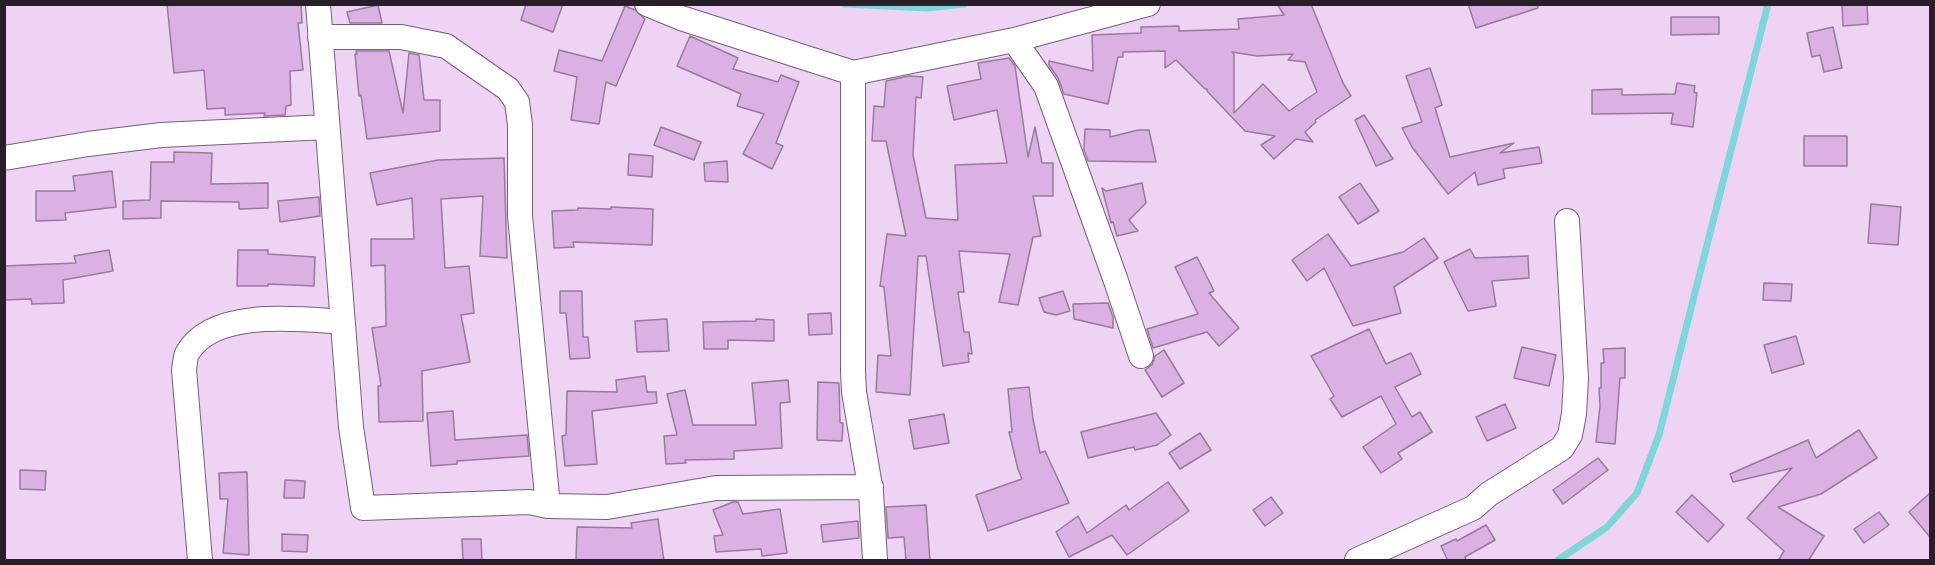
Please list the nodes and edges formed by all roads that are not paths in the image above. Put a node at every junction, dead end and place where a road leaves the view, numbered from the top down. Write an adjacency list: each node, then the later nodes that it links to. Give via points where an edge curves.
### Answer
1 (318, 4): 4 (street)
2 (647, 4): 6 (street)
3 (1148, 4): 5 (street)
4 (320, 37): 7 (street); 13 (street, via 402,37 446,46 508,88 517,102 520,216)
5 (1014, 40): 6 (street); 11 (street, via 1046,86)
6 (853, 73): 12 (street, via 853,371)
7 (327, 127): 8 (street, via 161,135); 10 (street)
8 (4, 158)
9 (1567, 222): 16 (street, via 1576,378 1570,435 1562,448 1473,508)
10 (343, 322): 13 (street, via 351,426 363,508 529,502); 14 (street, via 289,318 231,323 210,331 188,352 184,370)
11 (1141, 356)
12 (871, 487): 13 (street, via 716,488 606,507); 15 (street)
13 (548, 507)
14 (200, 561)
15 (875, 561)
16 (1357, 561)

